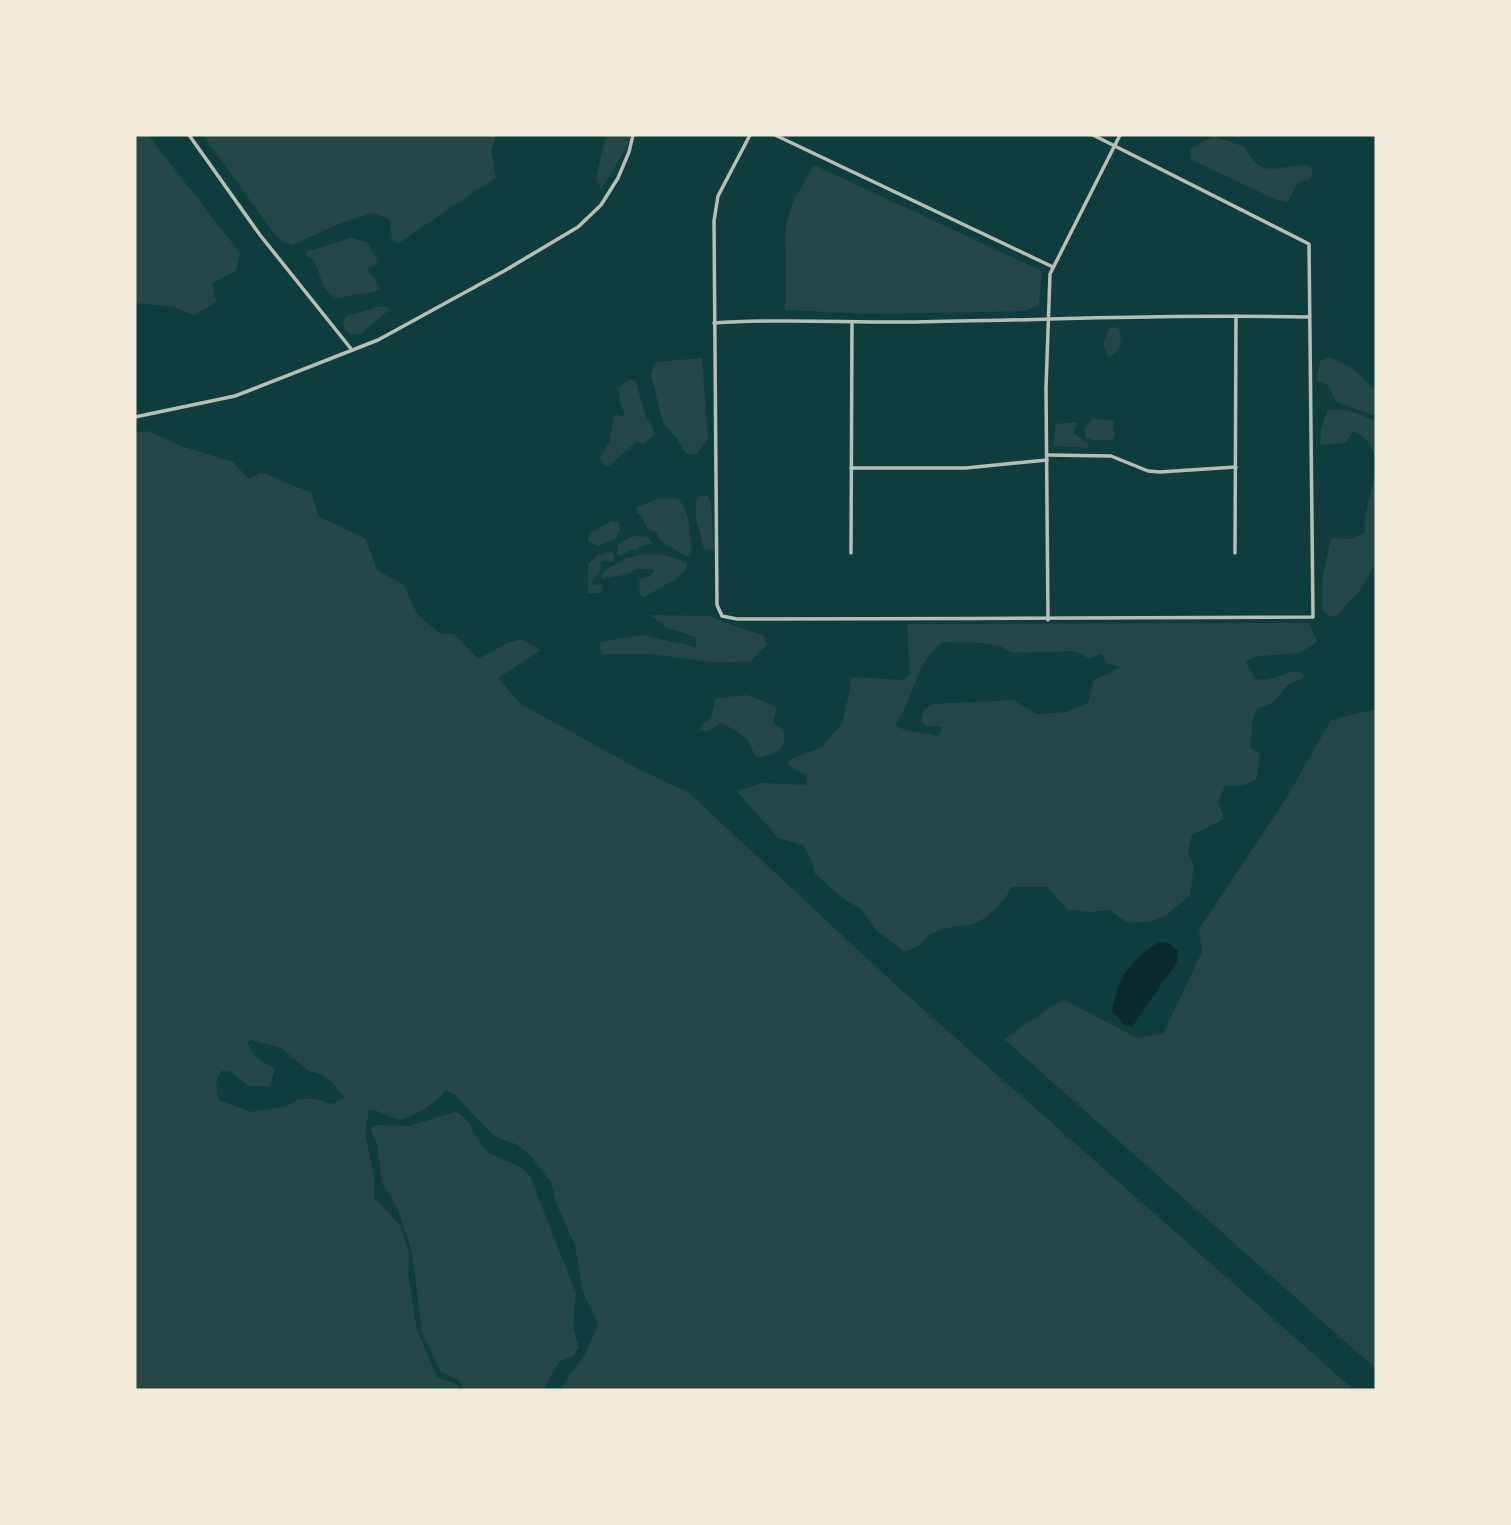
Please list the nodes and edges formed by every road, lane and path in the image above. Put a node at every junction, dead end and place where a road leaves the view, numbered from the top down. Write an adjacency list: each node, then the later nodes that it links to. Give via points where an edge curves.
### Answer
1 (189, 135): 14 (street, via 260,236)
2 (633, 135): 14 (street, via 618,178 601,205 578,227 378,340)
3 (750, 135): 12 (street, via 715,206)
4 (775, 135): 8 (street)
5 (1093, 135): 7 (street)
6 (1120, 135): 7 (street)
7 (1115, 146): 8 (street); 10 (street, via 1309,244)
8 (1053, 267): 11 (street)
9 (1236, 316): 10 (street); 11 (street); 17 (street)
10 (1308, 317): 21 (street, via 1312,617)
11 (1048, 320): 13 (street); 16 (street)
12 (713, 323): 13 (street); 21 (street, via 717,605 722,616)
13 (852, 323): 18 (street)
14 (352, 350): 15 (street, via 235,396)
15 (135, 417)
16 (1047, 457): 17 (street, via 1111,456 1160,472); 18 (street, via 966,468); 21 (street)
17 (1236, 467): 20 (street)
18 (851, 468): 19 (street)
19 (851, 553)
20 (1236, 553)
21 (1048, 620)

